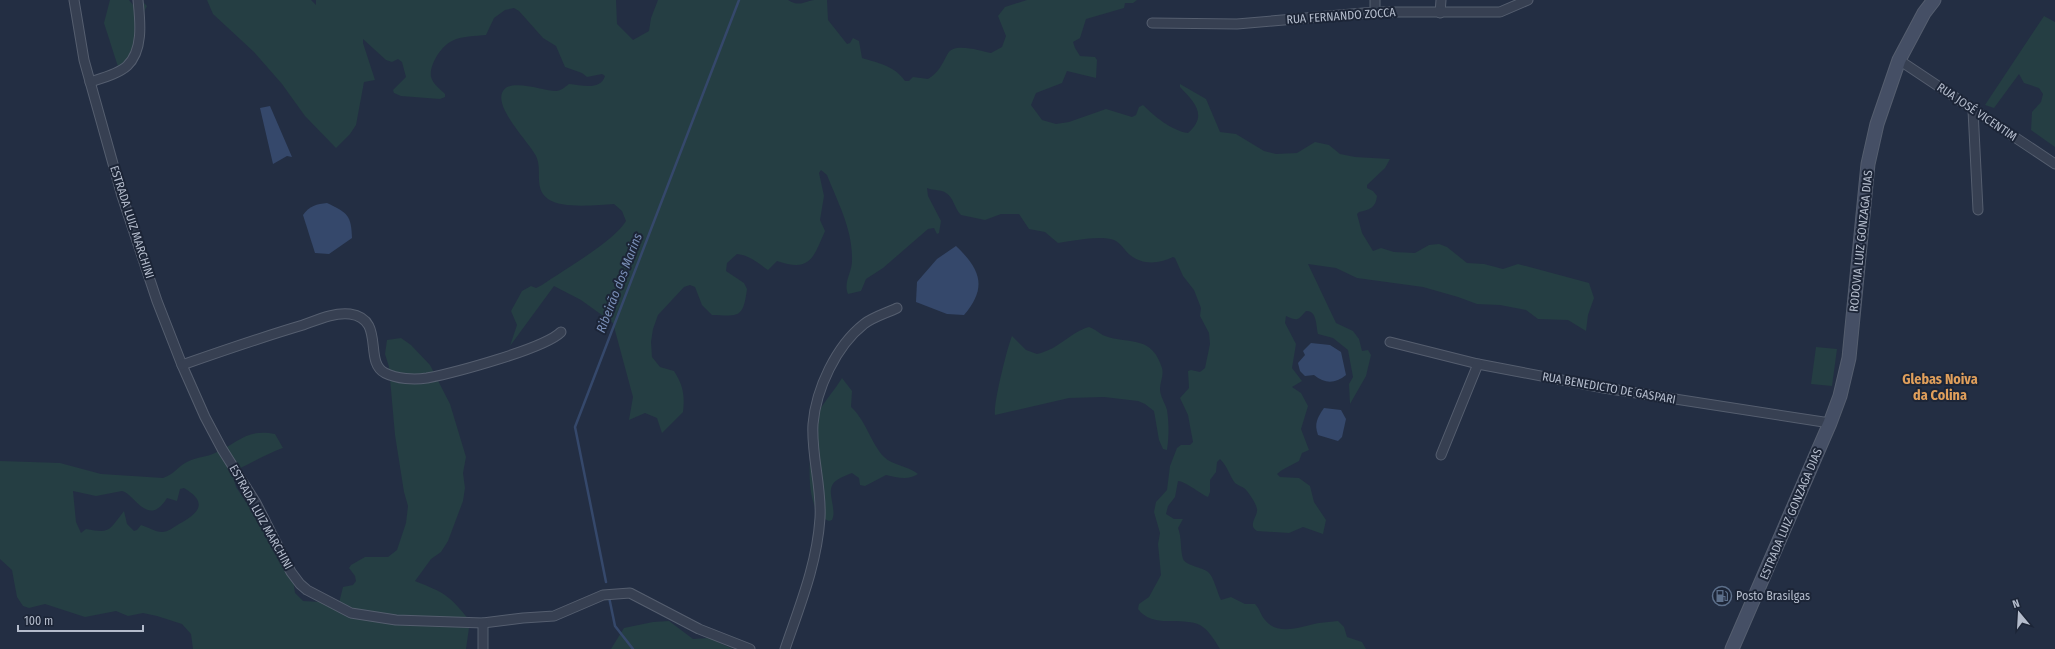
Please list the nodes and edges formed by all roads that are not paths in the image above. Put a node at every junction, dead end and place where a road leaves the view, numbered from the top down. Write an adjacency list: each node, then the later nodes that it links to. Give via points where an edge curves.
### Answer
1 (74, 0): 11 (street, ESTRADA LUIZ MARCHINI, via 76,24)
2 (138, 0): 11 (street, via 139,42 135,57 121,70)
3 (1375, 0): 7 (street)
4 (1441, 0): 8 (street)
5 (1528, 0): 8 (street, RUA FERNANDO ZOCCA, via 1500,12)
6 (1934, 0): 10 (main road, RODOVIA LUIZ GONZAGA DIAS, via 1924,13)
7 (1375, 12): 8 (street, RUA FERNANDO ZOCCA); 9 (street, RUA FERNANDO ZOCCA, via 1237,24)
8 (1440, 13)
9 (1152, 23)
10 (1899, 60): 12 (street, RUA JOSÉ VICENTIM); 20 (main road, RODOVIA LUIZ GONZAGA DIAS, via 1877,124 1868,164 1849,358 1840,396)
11 (90, 82): 19 (street, ESTRADA LUIZ MARCHINI, via 122,196 157,301)
12 (1973, 110): 13 (street, RUA JOSÉ VICENTIM); 14 (street)
13 (2055, 164)
14 (1978, 210)
15 (897, 308): 25 (street, via 865,323 850,338 818,395 813,425 820,516 817,545 810,578)
16 (561, 332): 19 (street, via 549,341 470,367 427,378 404,378 379,370 374,360 374,338 366,323 357,316 341,314)
17 (1390, 342): 18 (street, RUA BENEDICTO DE GASPARI)
18 (1478, 364): 20 (street, RUA BENEDICTO DE GASPARI, via 1604,388); 21 (street)
19 (182, 365): 22 (street, ESTRADA LUIZ MARCHINI, via 222,449 256,503 291,572 307,590 351,614 396,620)
20 (1830, 423): 26 (main road, ESTRADA LUIZ GONZAGA DIAS)
21 (1441, 455)
22 (483, 623): 23 (street); 24 (street, ESTRADA LUIZ MARCHINI, via 554,616 603,595 630,593 699,629)
23 (483, 649)
24 (750, 649)
25 (785, 649)
26 (1732, 649)

